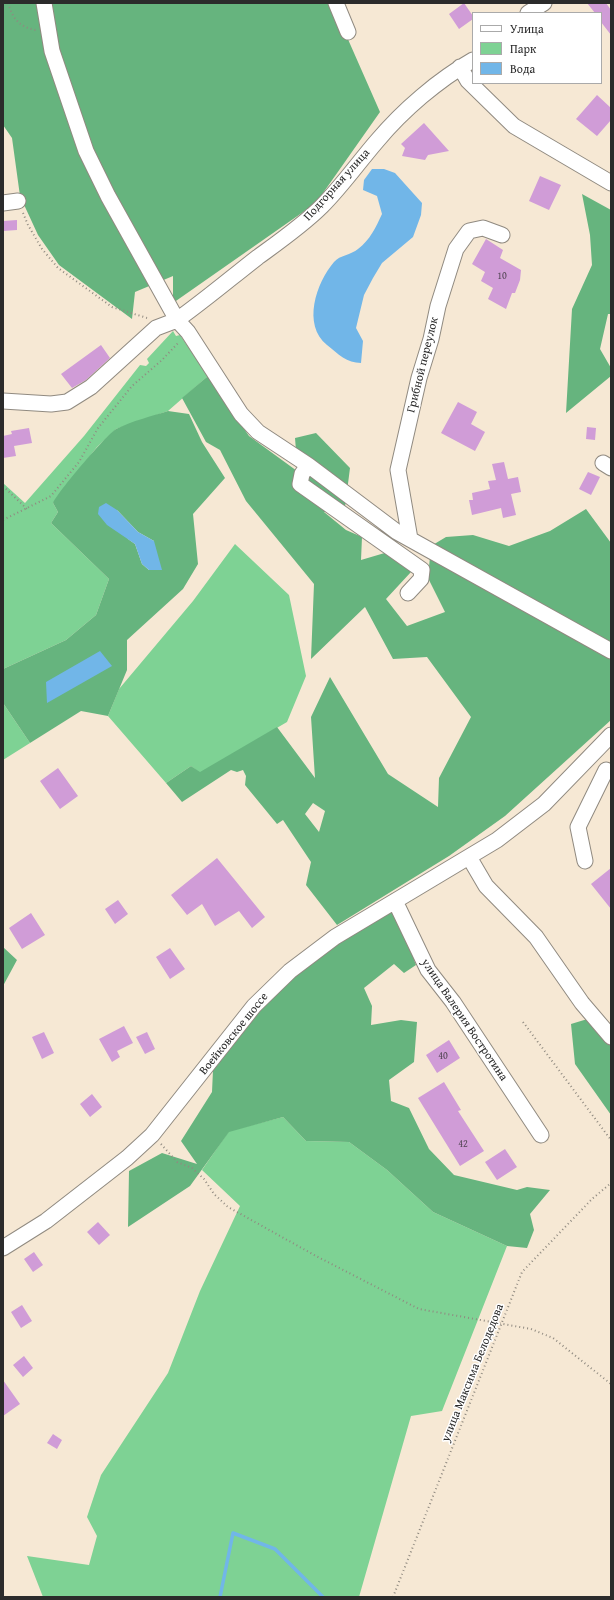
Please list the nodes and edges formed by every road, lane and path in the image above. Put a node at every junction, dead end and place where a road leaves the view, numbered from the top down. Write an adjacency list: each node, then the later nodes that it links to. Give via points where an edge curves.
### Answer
1 (8, 3): 7 (path, via 13,18 22,27)
2 (44, 3): 7 (street)
3 (336, 3): 6 (street)
4 (544, 3): 5 (street)
5 (530, 12)
6 (348, 32)
7 (49, 33): 14 (street, via 52,51 86,151)
8 (472, 61): 9 (street, Подгорная улица)
9 (460, 67): 10 (street, via 468,81 514,126); 14 (street, Подгорная улица, via 397,120 376,142 358,167 301,225)
10 (611, 183)
11 (10, 202): 13 (path, via 58,268 112,307)
12 (502, 235): 21 (street, Грибной переулок, via 484,228 469,231 456,249 438,306 398,470)
13 (149, 318)
14 (177, 320): 15 (street); 16 (street, Подгорная улица, via 156,328 98,382 67,402 51,404)
15 (188, 332): 17 (street, via 241,414 258,432); 19 (path, via 162,360 132,386 98,428 79,462 51,496)
16 (3, 401)
17 (308, 465): 21 (street); 22 (street, via 302,474 300,484 422,570 421,579)
18 (3, 486): 19 (path)
19 (27, 509): 20 (path)
20 (3, 520)
21 (410, 539): 23 (street)
22 (408, 593)
23 (611, 652)
24 (606, 741): 25 (street); 26 (street, Воейковское шоссе, via 544,804 497,840)
25 (609, 775): 27 (street, via 578,827)
26 (469, 857): 28 (street, Воейковское шоссе); 30 (street, via 486,886 536,937 582,1003)
27 (585, 861)
28 (395, 901): 31 (street, Воейковское шоссе, via 334,937 285,976 254,1006); 32 (street, улица Валерия Востротина, via 428,970 453,1002)
29 (523, 1022): 33 (path)
30 (611, 1037)
31 (152, 1135): 35 (street, Воейковское шоссе, via 127,1158 46,1221); 36 (path, via 177,1162 192,1168 204,1179 214,1194 228,1207 308,1252 418,1309 531,1329 554,1338)
32 (541, 1135)
33 (611, 1140)
34 (611, 1183): 37 (path, улица Максима Белодедова, via 592,1199 522,1272)
35 (3, 1248)
36 (611, 1384)
37 (393, 1597)

